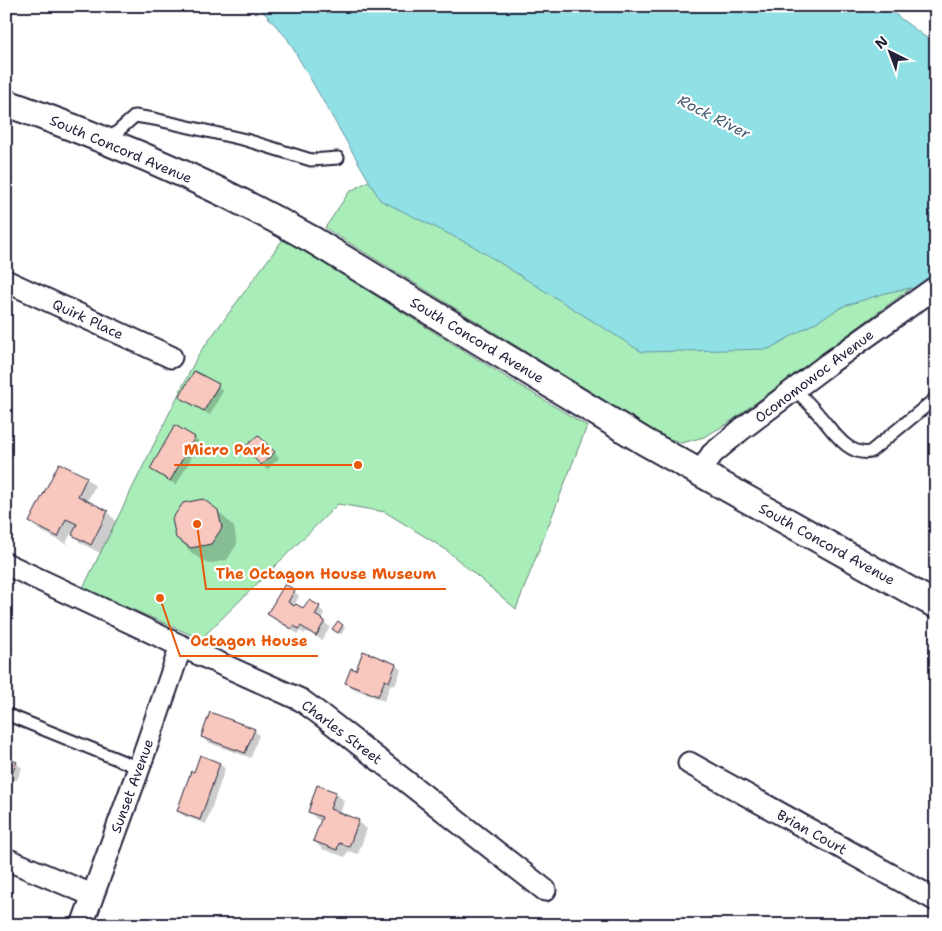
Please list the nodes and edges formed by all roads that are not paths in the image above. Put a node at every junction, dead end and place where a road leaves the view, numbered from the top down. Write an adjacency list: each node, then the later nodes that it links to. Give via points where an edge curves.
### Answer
1 (6, 103): 2 (street, South Concord Avenue)
2 (107, 141): 3 (lane, via 135,116 246,140 311,160); 9 (street, South Concord Avenue, via 267,214)
3 (338, 158)
4 (6, 282): 6 (street, Quirk Place)
5 (929, 291): 7 (street, Oconomowoc Avenue)
6 (170, 357)
7 (795, 389): 8 (lane, via 842,441 850,448 865,452 870,452); 9 (street, Oconomowoc Avenue, via 712,454)
8 (936, 398)
9 (700, 473): 11 (street, South Concord Avenue)
10 (6, 564): 12 (street, Charles Street)
11 (936, 605)
12 (180, 646): 15 (street, Sunset Avenue); 17 (street, Charles Street, via 301,700)
13 (6, 714): 15 (lane)
14 (689, 763): 19 (street, Brian Court)
15 (139, 768): 18 (street, Sunset Avenue)
16 (6, 859): 18 (street)
17 (545, 890)
18 (92, 895): 20 (street, Sunset Avenue)
19 (936, 900)
20 (82, 925)

